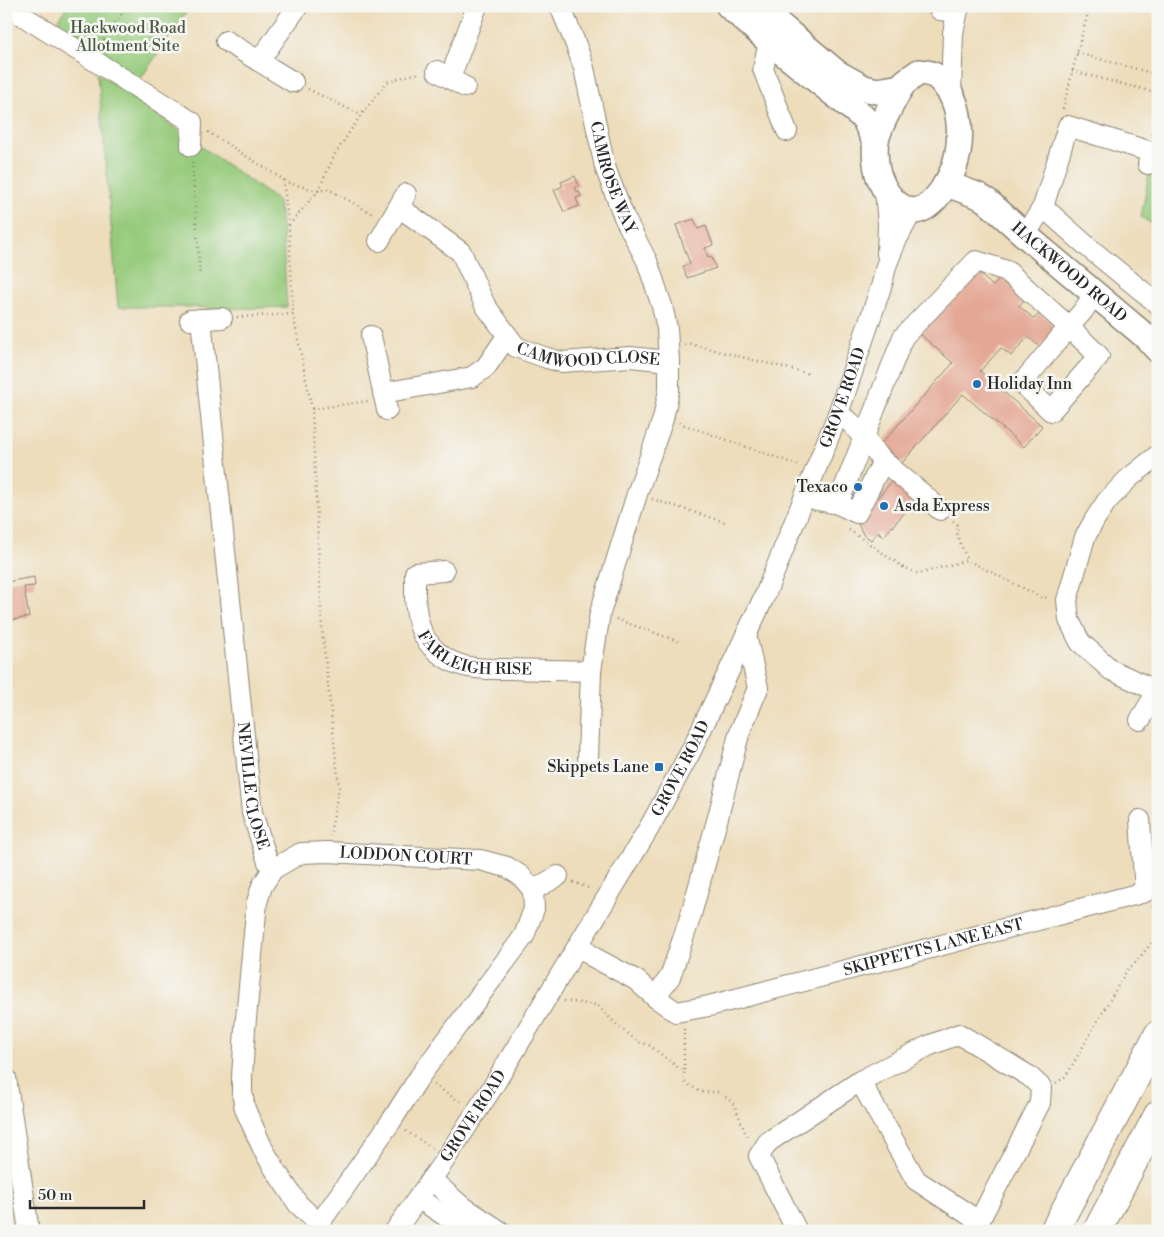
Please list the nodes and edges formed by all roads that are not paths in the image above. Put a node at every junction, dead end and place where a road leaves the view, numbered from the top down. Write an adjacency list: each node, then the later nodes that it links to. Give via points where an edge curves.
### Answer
1 (7, 6): 9 (street)
2 (298, 6): 13 (street)
3 (477, 6): 15 (street)
4 (560, 6): 38 (street, CAMROSE WAY, via 584,68 605,167 624,217 647,261 662,306)
5 (729, 6): 12 (main road)
6 (757, 6): 17 (main road, via 837,74 877,91)
7 (937, 6): 8 (street, via 940,10)
8 (958, 9): 10 (street)
9 (32, 13): 22 (street, via 96,60 192,122)
10 (953, 33): 14 (street, via 942,58); 18 (street)
11 (226, 41): 13 (street)
12 (772, 44): 19 (street, via 763,69); 20 (main road, via 864,118)
13 (259, 61): 16 (street)
14 (930, 72): 17 (main road, via 919,72); 18 (main road)
15 (451, 79)
16 (293, 82)
17 (902, 87): 20 (main road, via 883,121)
18 (951, 93): 21 (main road, via 957,106)
19 (787, 131)
20 (876, 142): 25 (main road, via 878,176)
21 (959, 144): 24 (main road, via 957,160); 26 (main road, HACKWOOD ROAD)
22 (191, 146)
23 (1148, 164): 27 (street, via 1151,152 1068,126)
24 (945, 185): 26 (main road, HACKWOOD ROAD); 28 (main road, via 932,203)
25 (885, 191): 28 (main road, via 894,202); 31 (street, GROVE ROAD, via 888,224)
26 (979, 196): 29 (main road, HACKWOOD ROAD)
27 (1044, 207): 29 (street); 33 (street)
28 (912, 211): 31 (street, GROVE ROAD)
29 (1025, 235): 32 (main road, HACKWOOD ROAD)
30 (379, 241): 36 (street, CAMWOOD CLOSE, via 398,208 461,252 485,305)
31 (886, 266): 39 (street, GROVE ROAD)
32 (1095, 293): 37 (main road, HACKWOOD ROAD); 40 (street, via 1068,327 1007,271 976,261 903,337)
33 (1158, 304)
34 (222, 318): 52 (street, NEVILLE CLOSE, via 195,320 252,813)
35 (372, 336): 36 (street, via 385,400 472,377 486,367)
36 (507, 336): 38 (street, CAMWOOD CLOSE, via 516,347 562,362)
37 (1158, 350)
38 (668, 353): 47 (street, CAMROSE WAY, via 669,390 663,419 600,613)
39 (838, 414): 40 (street, via 850,422); 42 (street, GROVE ROAD)
40 (873, 449): 43 (street); 44 (street); 44 (street, via 857,513)
41 (1158, 456): 48 (street, via 1128,479 1095,519 1085,538 1067,600 1069,620 1080,642 1111,670)
42 (806, 494): 44 (street); 46 (street, GROVE ROAD, via 766,595)
43 (940, 510)
44 (842, 512)
45 (444, 571): 47 (street, FARLEIGH RISE, via 416,573 415,581 420,629 444,657 465,667)
46 (746, 635): 55 (street, GROVE ROAD, via 653,822); 56 (street, via 758,688 739,734 690,918 670,977)
47 (591, 671): 50 (street, CAMROSE WAY)
48 (1158, 691): 49 (street)
49 (1140, 720)
50 (588, 758)
51 (1140, 820): 56 (street, SKIPPETTS LANE EAST, via 1145,892 684,1011 676,1012)
52 (273, 869): 54 (street, LODDON COURT, via 301,853 480,860 508,867); 64 (street, NEVILLE CLOSE, via 256,902 242,1092 245,1109 264,1151)
53 (558, 876): 54 (street)
54 (533, 890): 64 (street, NEVILLE CLOSE, via 534,909 524,936 420,1076)
55 (578, 945): 56 (street, via 593,957 636,980); 61 (street, GROVE ROAD, via 492,1088)
56 (655, 997)
57 (1158, 1034): 70 (highway)
58 (860, 1081): 63 (street, via 916,1180); 63 (street, via 928,1046 960,1034 1029,1076 1040,1087 1040,1104); 69 (street, via 768,1142 759,1156)
59 (7, 1086): 65 (street)
60 (1158, 1115): 71 (highway)
61 (431, 1179): 62 (street, GROVE ROAD); 68 (street, via 459,1204)
62 (418, 1198): 66 (street, GROVE ROAD); 67 (street)
63 (977, 1226)
64 (316, 1227)
65 (29, 1231)
66 (395, 1231)
67 (468, 1231)
68 (500, 1231)
69 (797, 1231)
70 (1054, 1231)
71 (1097, 1231)

